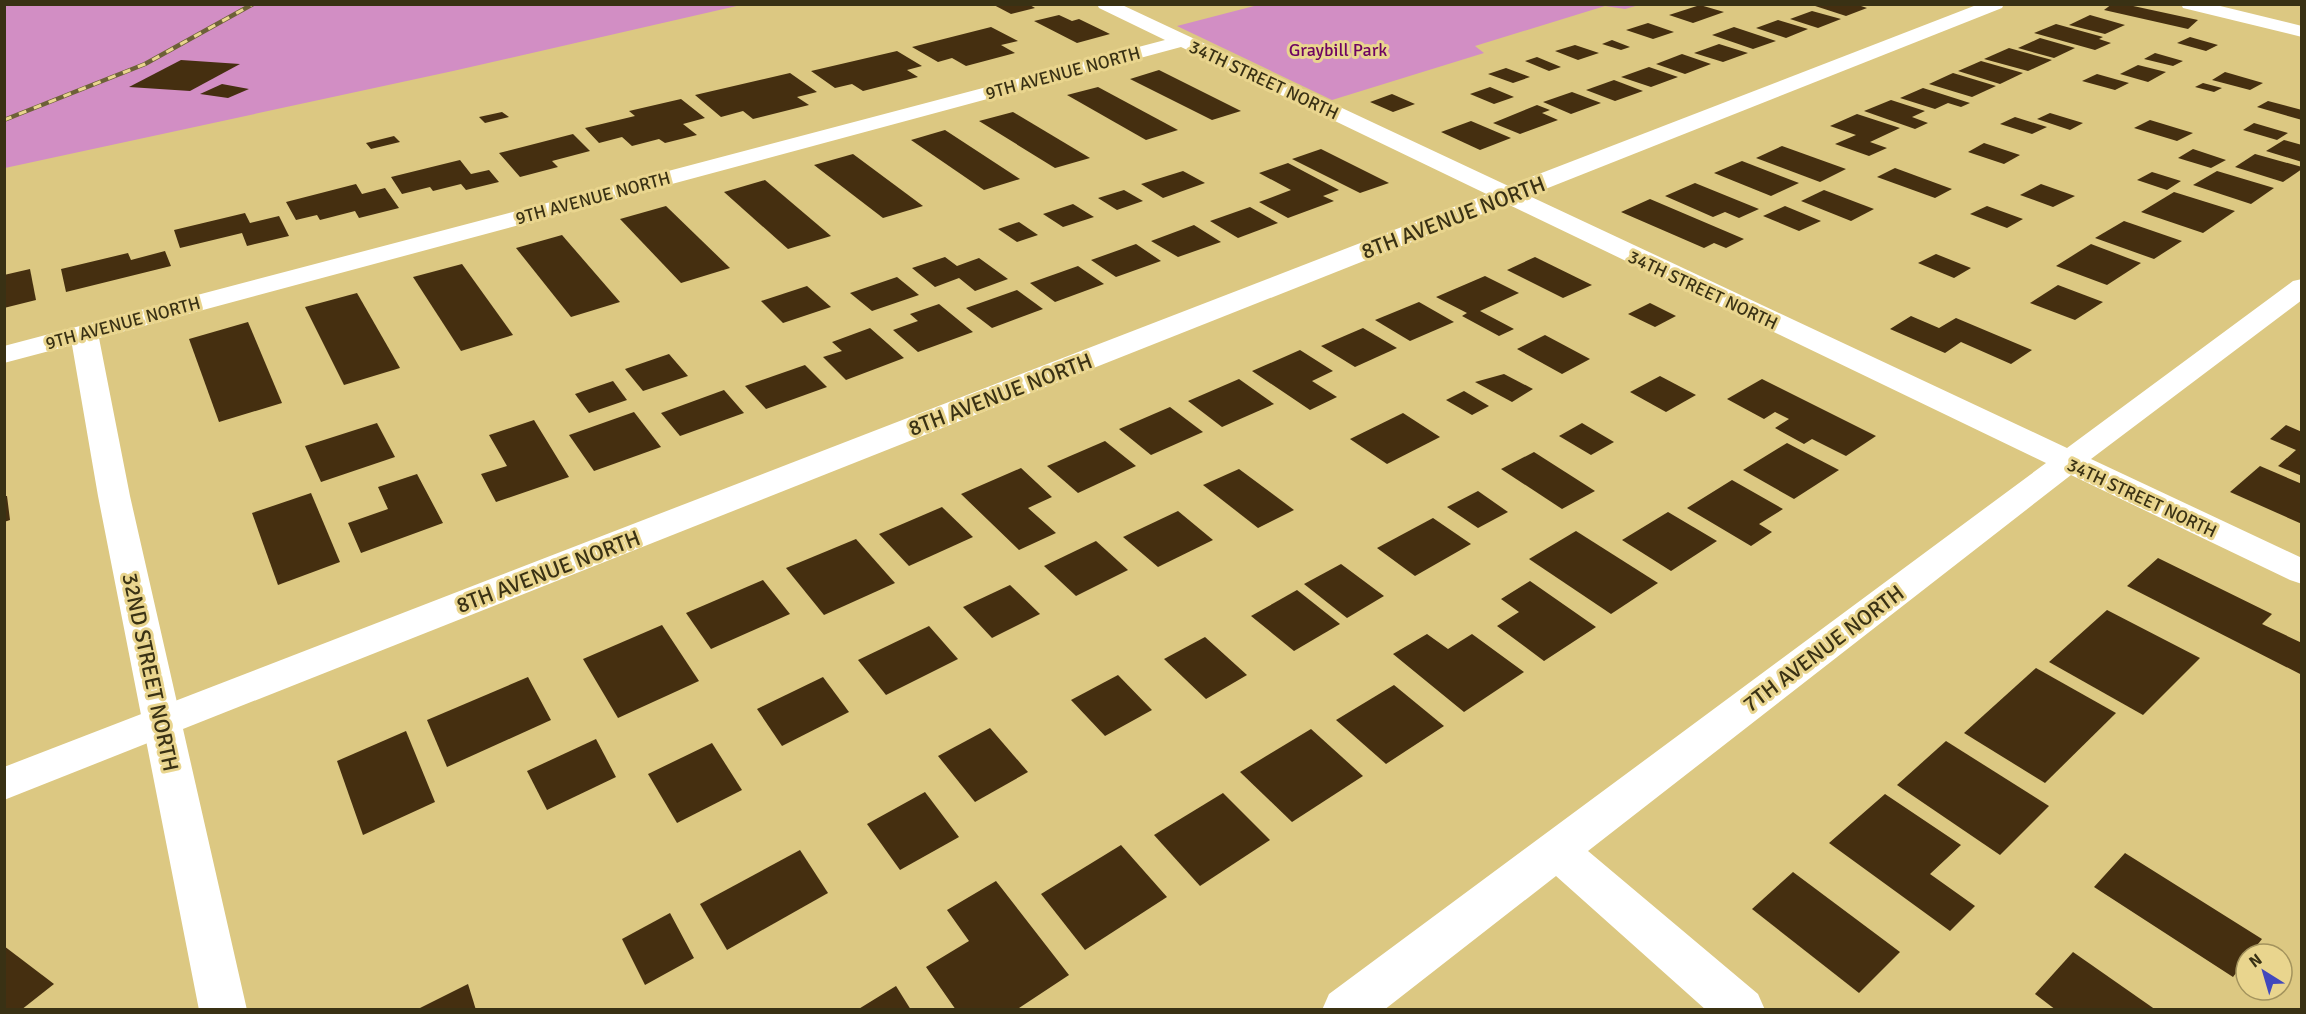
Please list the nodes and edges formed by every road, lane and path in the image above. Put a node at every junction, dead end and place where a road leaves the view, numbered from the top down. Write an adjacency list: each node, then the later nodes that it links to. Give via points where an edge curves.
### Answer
1 (1105, 4): 5 (street, 34TH STREET NORTH)
2 (1996, 4): 6 (street, 8TH AVENUE NORTH)
3 (2189, 4): 4 (street)
4 (2301, 32)
5 (1182, 41): 6 (street, 34TH STREET NORTH); 8 (street, 9TH AVENUE NORTH)
6 (1506, 196): 10 (street, 34TH STREET NORTH); 12 (street, 8TH AVENUE NORTH)
7 (2301, 287): 10 (street, 7TH AVENUE NORTH)
8 (84, 334): 9 (street, 9TH AVENUE NORTH); 12 (street, 32ND STREET NORTH)
9 (4, 355)
10 (2066, 462): 11 (street, 34TH STREET NORTH); 14 (street, 7TH AVENUE NORTH)
11 (2301, 572)
12 (161, 722): 13 (street, 8TH AVENUE NORTH); 15 (street, 32ND STREET NORTH)
13 (4, 784)
14 (1557, 851): 16 (street, 7TH AVENUE NORTH); 17 (street)
15 (223, 1010)
16 (1346, 1010)
17 (1741, 1010)

